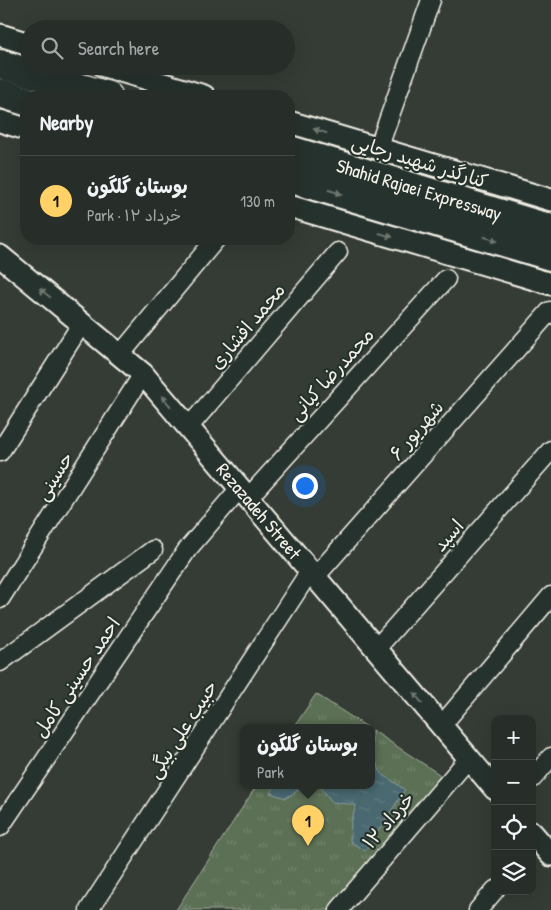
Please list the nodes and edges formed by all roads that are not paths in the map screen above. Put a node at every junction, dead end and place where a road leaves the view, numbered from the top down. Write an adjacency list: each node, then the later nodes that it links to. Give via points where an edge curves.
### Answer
1 (431, 0): 15 (street)
2 (0, 35): 3 (street)
3 (20, 41)
4 (0, 64): 5 (highway)
5 (20, 70)
6 (37, 75): 8 (highway)
7 (134, 75): 9 (street)
8 (88, 90)
9 (184, 90)
10 (0, 93): 11 (highway)
11 (20, 98)
12 (0, 121): 14 (street)
13 (295, 124): 15 (street, کنارگذر شهید رجایی, one-way to 13)
14 (20, 126)
15 (378, 149): 18 (street, کنارگذر شهید رجایی)
16 (295, 152): 20 (highway, Shahid Rajaei Expressway)
17 (295, 180): 24 (highway, Shahid Rajaei Expressway, one-way to 24)
18 (551, 200)
19 (295, 208): 26 (street, one-way to 26)
20 (551, 229)
21 (211, 245): 29 (street)
22 (338, 252): 31 (street, محمد افشاری)
23 (0, 256): 28 (street, Rezazadeh Street, one-way to 23)
24 (551, 256)
25 (446, 279): 34 (street, محمدرضا کیانی)
26 (551, 284)
27 (550, 311): 37 (street, شهریور ۶)
28 (82, 324): 29 (street, Rezazadeh Street); 33 (street)
29 (120, 355): 30 (street, Rezazadeh Street)
30 (143, 374): 31 (street, Rezazadeh Street, one-way to 30); 39 (street, حسینی)
31 (188, 428): 34 (street, Rezazadeh Street)
32 (551, 450): 40 (street, اسپد)
33 (0, 452)
34 (244, 493): 36 (street, محمدرضا کیانی); 37 (street, Rezazadeh Street)
35 (153, 550): 41 (street)
36 (187, 550): 47 (street, احمد حسینی کامل)
37 (313, 574): 40 (street, Rezazadeh Street); 49 (street, حبیب علی بیگی)
38 (551, 596): 42 (street)
39 (0, 600)
40 (376, 649): 42 (street, Rezazadeh Street, one-way to 40)
41 (0, 662)
42 (441, 726): 44 (street, Rezazadeh Street)
43 (551, 757): 45 (street)
44 (469, 758): 46 (street, Rezazadeh Street); 50 (street, خرداد ۱۲)
45 (536, 774)
46 (491, 784)
47 (0, 827)
48 (491, 895): 51 (street)
49 (89, 910)
50 (339, 910)
51 (478, 910)

